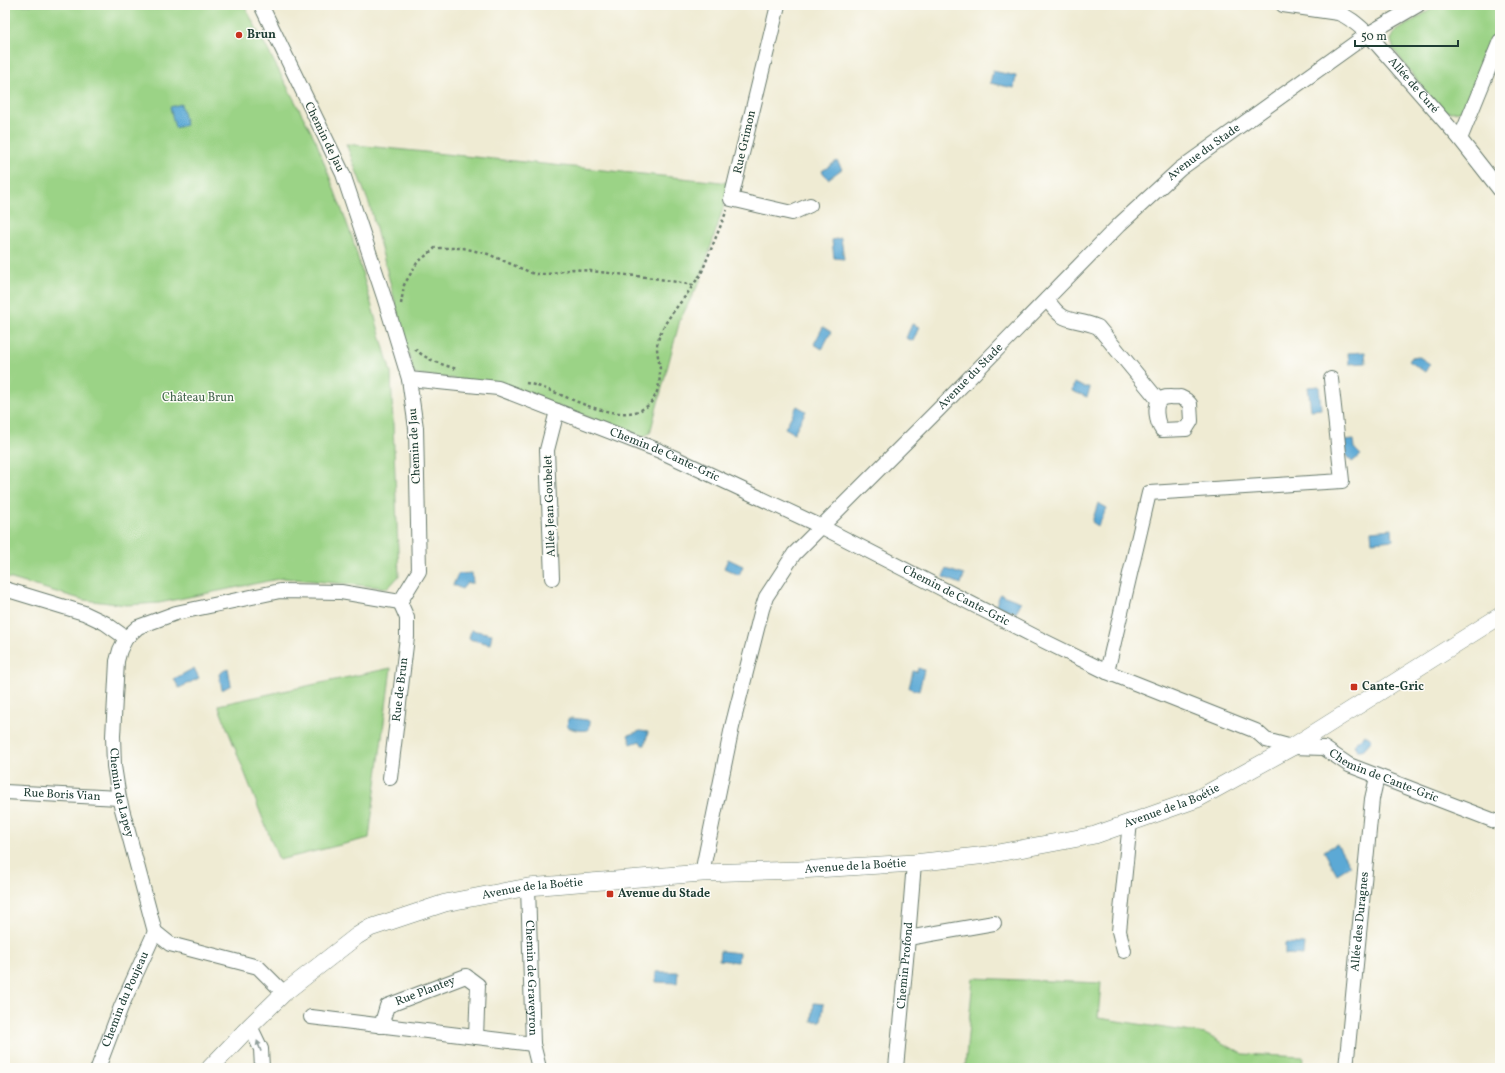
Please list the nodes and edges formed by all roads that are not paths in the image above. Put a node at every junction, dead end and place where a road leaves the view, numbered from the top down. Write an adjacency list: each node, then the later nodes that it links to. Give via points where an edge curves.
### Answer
1 (261, 5): 11 (street, Chemin de Jau, via 343,174)
2 (778, 5): 9 (street, Rue Grimon, via 731,199 792,213)
3 (1283, 5): 5 (street, Allée de Curé, via 1338,13 1348,17)
4 (1418, 5): 5 (street, Avenue du Stade)
5 (1368, 34): 7 (street, Allée de Curé); 10 (street, Avenue du Stade, via 1180,169 1120,224)
6 (1500, 41): 7 (street)
7 (1460, 139): 8 (street, Allée de Curé)
8 (1500, 190)
9 (810, 205)
10 (1047, 299): 13 (street, via 1066,320 1098,327); 15 (street, Avenue du Stade)
11 (408, 379): 14 (street, Chemin de Cante-Gric, via 498,388); 18 (street, Chemin de Jau, via 416,428 419,571)
12 (1330, 379): 21 (street, via 1342,481 1149,493)
13 (1159, 401)
14 (557, 411): 15 (street, Chemin de Cante-Gric, via 660,452); 16 (street, Allée Jean Goubelet, via 548,450)
15 (822, 527): 21 (street, Chemin de Cante-Gric); 30 (street, Avenue du Stade, via 794,554 766,597 732,727)
16 (552, 578)
17 (5, 589): 20 (street, via 84,613 105,623)
18 (400, 602): 20 (street, via 341,592 280,591 176,613 138,627); 24 (street, Rue de Brun, via 407,618 407,637)
19 (1500, 616): 22 (main road, Avenue de la Boétie)
20 (126, 638): 26 (street, Chemin de Lapey, via 117,661 113,736)
21 (1107, 672): 22 (street, Chemin de Cante-Gric, via 1256,731 1266,740)
22 (1292, 747): 23 (street, Chemin de Cante-Gric, via 1324,748 1349,765); 27 (main road, Avenue de la Boétie, via 1197,799)
23 (1378, 777): 28 (street, Chemin de Cante-Gric); 47 (street, Allée des Duragnes, via 1372,799)
24 (390, 778)
25 (5, 792): 26 (street, Rue Boris Vian)
26 (119, 798): 33 (street, Chemin de Lapey)
27 (1130, 822): 29 (main road, Avenue de la Boétie, via 1095,835 987,855); 35 (street, via 1119,931)
28 (1500, 823)
29 (914, 863): 30 (main road, Avenue de la Boétie); 34 (street, Chemin Profond)
30 (702, 873): 31 (main road, Avenue de la Boétie)
31 (528, 887): 36 (main road, Avenue de la Boétie, via 445,903 370,928); 41 (street, Chemin de Graveyron)
32 (994, 923): 34 (street)
33 (155, 932): 36 (street, via 170,944 258,967); 42 (street, Chemin du Poujeau, via 121,1007)
34 (908, 938): 46 (street, Chemin Profond)
35 (1124, 951)
36 (284, 993): 38 (main road, Avenue de la Boétie)
37 (311, 1017): 39 (street)
38 (250, 1026): 43 (main road, Avenue de la Boétie); 44 (street, one-way to 38, via 261,1049)
39 (380, 1026): 40 (street); 40 (street, Rue Plantey, via 387,1006 466,976 478,985)
40 (476, 1037): 41 (street)
41 (533, 1044): 45 (street, Chemin de Graveyron)
42 (98, 1068)
43 (210, 1068)
44 (262, 1068)
45 (539, 1068)
46 (896, 1068)
47 (1346, 1068)

